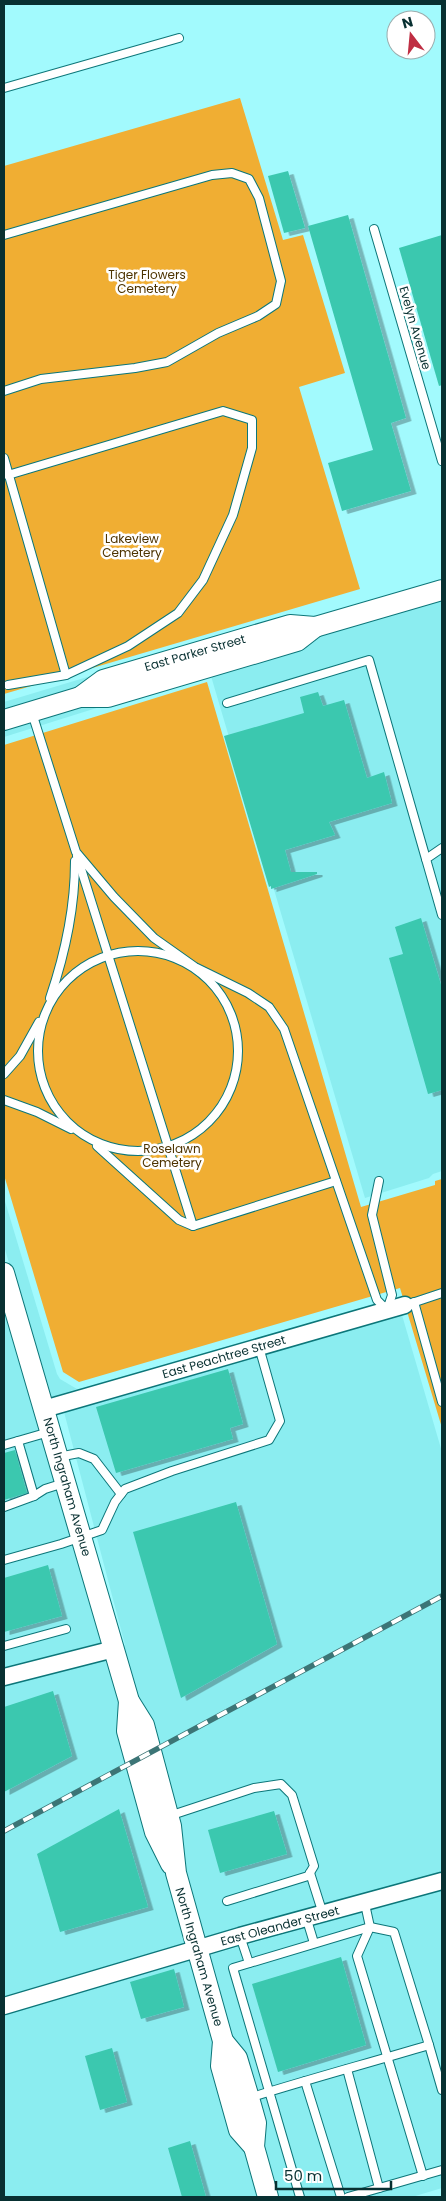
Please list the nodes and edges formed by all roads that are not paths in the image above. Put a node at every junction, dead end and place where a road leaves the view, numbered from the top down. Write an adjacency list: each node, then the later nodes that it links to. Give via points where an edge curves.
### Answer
1 (179, 38): 2 (lane)
2 (4, 88)
3 (374, 229): 7 (lane, Evelyn Avenue)
4 (4, 235): 5 (lane, via 232,173 249,179 260,198 281,281 276,304 166,362 41,379)
5 (4, 392)
6 (4, 458): 8 (lane)
7 (442, 461)
8 (8, 475): 10 (lane); 10 (lane, via 223,411 252,420 252,448 233,515 203,580 178,613 128,646)
9 (442, 590): 13 (street, East Parker Street, via 315,627 290,625 103,680 80,697)
10 (66, 674): 11 (lane)
11 (8, 685)
12 (228, 703): 17 (lane, via 369,660)
13 (32, 711): 14 (street, East Parker Street); 16 (lane)
14 (4, 720)
15 (442, 848): 17 (lane)
16 (76, 852): 19 (lane); 20 (lane, via 154,938); 21 (lane, via 75,894 59,970)
17 (426, 859): 18 (lane)
18 (442, 915)
19 (108, 955): 20 (lane, via 138,950 167,954); 21 (lane, via 83,967 61,986); 25 (lane)
20 (195, 967): 25 (lane, via 218,989 234,1018 240,1049 235,1081 221,1110 198,1133); 26 (lane, via 269,1007 284,1029)
21 (46, 1009): 22 (lane, via 20,1056); 24 (lane, via 38,1036 38,1065 45,1092 60,1116)
22 (4, 1074)
23 (4, 1100): 24 (lane, via 37,1112)
24 (81, 1135): 25 (lane, via 109,1148 138,1152); 28 (lane, via 107,1153 179,1220)
25 (169, 1148): 28 (lane)
26 (336, 1181): 28 (lane); 32 (lane, via 377,1300)
27 (379, 1181): 32 (lane, via 372,1215 392,1295)
28 (193, 1226)
29 (4, 1273): 35 (street, North Ingraham Avenue)
30 (442, 1293): 31 (lane)
31 (409, 1304): 32 (street, East Peachtree Street); 34 (lane)
32 (387, 1310): 33 (street, East Peachtree Street)
33 (259, 1347): 35 (street, East Peachtree Street); 41 (lane, via 280,1421 269,1440 125,1489)
34 (442, 1402)
35 (44, 1408): 36 (street, North Ingraham Avenue)
36 (50, 1431): 37 (lane); 39 (street, North Ingraham Avenue)
37 (18, 1441): 38 (lane); 42 (lane)
38 (4, 1445)
39 (58, 1457): 40 (street, North Ingraham Avenue); 41 (lane, via 79,1453 94,1459)
40 (65, 1483): 42 (lane); 44 (street, North Ingraham Avenue)
41 (121, 1494): 44 (lane, via 102,1530)
42 (34, 1496): 43 (lane)
43 (4, 1507)
44 (81, 1537): 45 (lane); 48 (street, North Ingraham Avenue)
45 (4, 1560)
46 (66, 1629): 47 (lane)
47 (4, 1646)
48 (114, 1649): 49 (street); 50 (street, North Ingraham Avenue)
49 (4, 1677)
50 (129, 1701): 51 (street, North Ingraham Avenue, via 144,1725); 52 (street, North Ingraham Avenue, via 127,1731 137,1770 155,1832)
51 (169, 1816): 52 (street, North Ingraham Avenue); 53 (lane, via 254,1788 281,1784 292,1795 314,1866)
52 (176, 1873): 62 (street, North Ingraham Avenue)
53 (310, 1873): 55 (lane); 57 (lane)
54 (442, 1881): 56 (street, East Oleander Street)
55 (227, 1901)
56 (365, 1904): 57 (street, East Oleander Street); 59 (lane)
57 (323, 1914): 58 (street, East Oleander Street)
58 (306, 1920): 60 (street, East Oleander Street); 61 (lane)
59 (370, 1927): 61 (lane); 66 (lane, via 394,1932); 67 (lane, via 357,1956)
60 (240, 1936): 62 (street, East Oleander Street); 63 (lane)
61 (314, 1944): 63 (lane)
62 (196, 1949): 64 (street, East Oleander Street); 65 (street, North Ingraham Avenue)
63 (249, 1963): 71 (lane, via 233,1968)
64 (4, 2006)
65 (223, 2041): 72 (street, North Ingraham Avenue, via 237,2058); 73 (street, North Ingraham Avenue, via 221,2066 239,2130)
66 (429, 2045): 67 (lane); 70 (lane)
67 (388, 2057): 68 (lane); 75 (lane)
68 (347, 2069): 69 (lane); 76 (lane)
69 (305, 2081): 71 (lane); 79 (lane)
70 (442, 2090)
71 (268, 2092): 72 (lane); 78 (lane)
72 (249, 2098): 73 (street, North Ingraham Avenue, via 256,2123)
73 (254, 2147): 77 (street, North Ingraham Avenue)
74 (442, 2170): 75 (lane)
75 (423, 2176): 76 (lane)
76 (375, 2192): 80 (lane)
77 (268, 2197)
78 (300, 2197)
79 (341, 2197)
80 (348, 2197)

